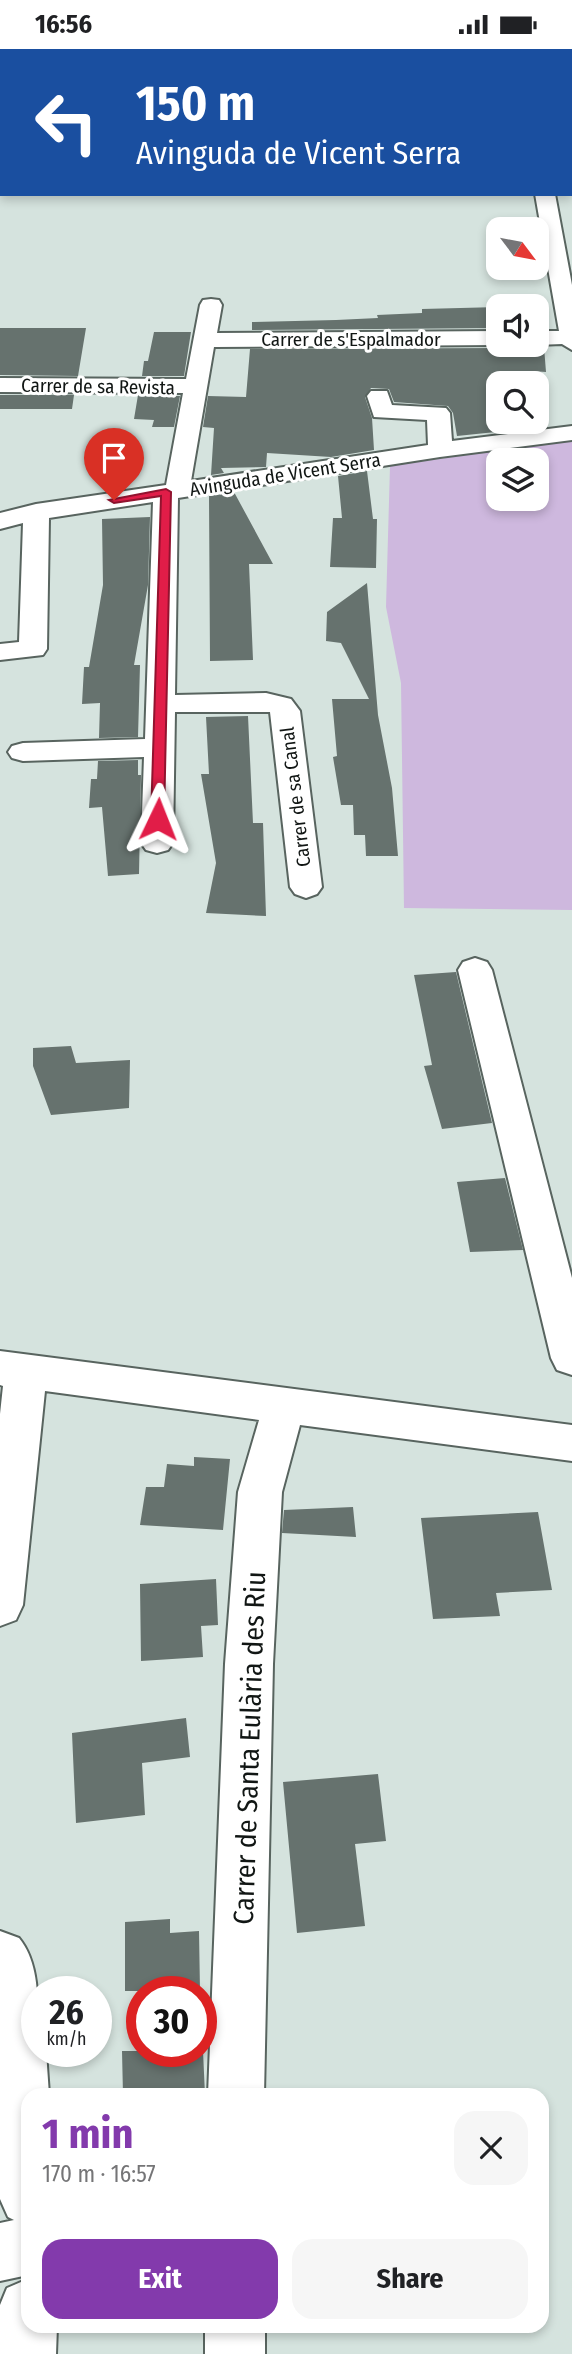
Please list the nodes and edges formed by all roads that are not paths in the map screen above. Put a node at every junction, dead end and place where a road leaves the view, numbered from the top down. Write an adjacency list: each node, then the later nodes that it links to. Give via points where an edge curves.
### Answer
1 (546, 196): 2 (street)
2 (564, 259): 6 (street)
3 (211, 305): 7 (street)
4 (486, 338): 7 (street, Carrer de s'Espalmador)
5 (549, 339): 6 (street)
6 (572, 340)
7 (204, 341): 9 (street)
8 (0, 385): 9 (street, Carrer de sa Revista)
9 (196, 387): 13 (street)
10 (379, 396): 12 (street, via 382,412 438,413)
11 (572, 433): 12 (street, Avinguda de Vicent Serra)
12 (440, 450): 13 (street, Avinguda de Vicent Serra)
13 (172, 491): 14 (street, Avinguda de Vicent Serra); 17 (street)
14 (36, 512): 15 (street, Avinguda de Vicent Serra); 16 (street, via 33,649)
15 (0, 521)
16 (0, 652)
17 (159, 704): 18 (street); 21 (street, Carrer de sa Canal, via 281,705)
18 (160, 747): 19 (street); 20 (street)
19 (23, 752)
20 (157, 843)
21 (306, 887)
22 (475, 970): 23 (street)
23 (572, 1359)
24 (13, 1370): 25 (street); 27 (street)
25 (284, 1405): 26 (street); 30 (street, Carrer de Santa Eulària des Riu, via 260,1492 249,1664)
26 (572, 1443)
27 (0, 1605)
28 (0, 1957): 29 (street, via 5,1963 18,2041)
29 (21, 2088)
30 (236, 2088)
31 (21, 2248): 32 (street)
32 (0, 2252)
33 (27, 2333): 35 (street)
34 (235, 2333): 36 (street)
35 (26, 2354)
36 (235, 2354)

